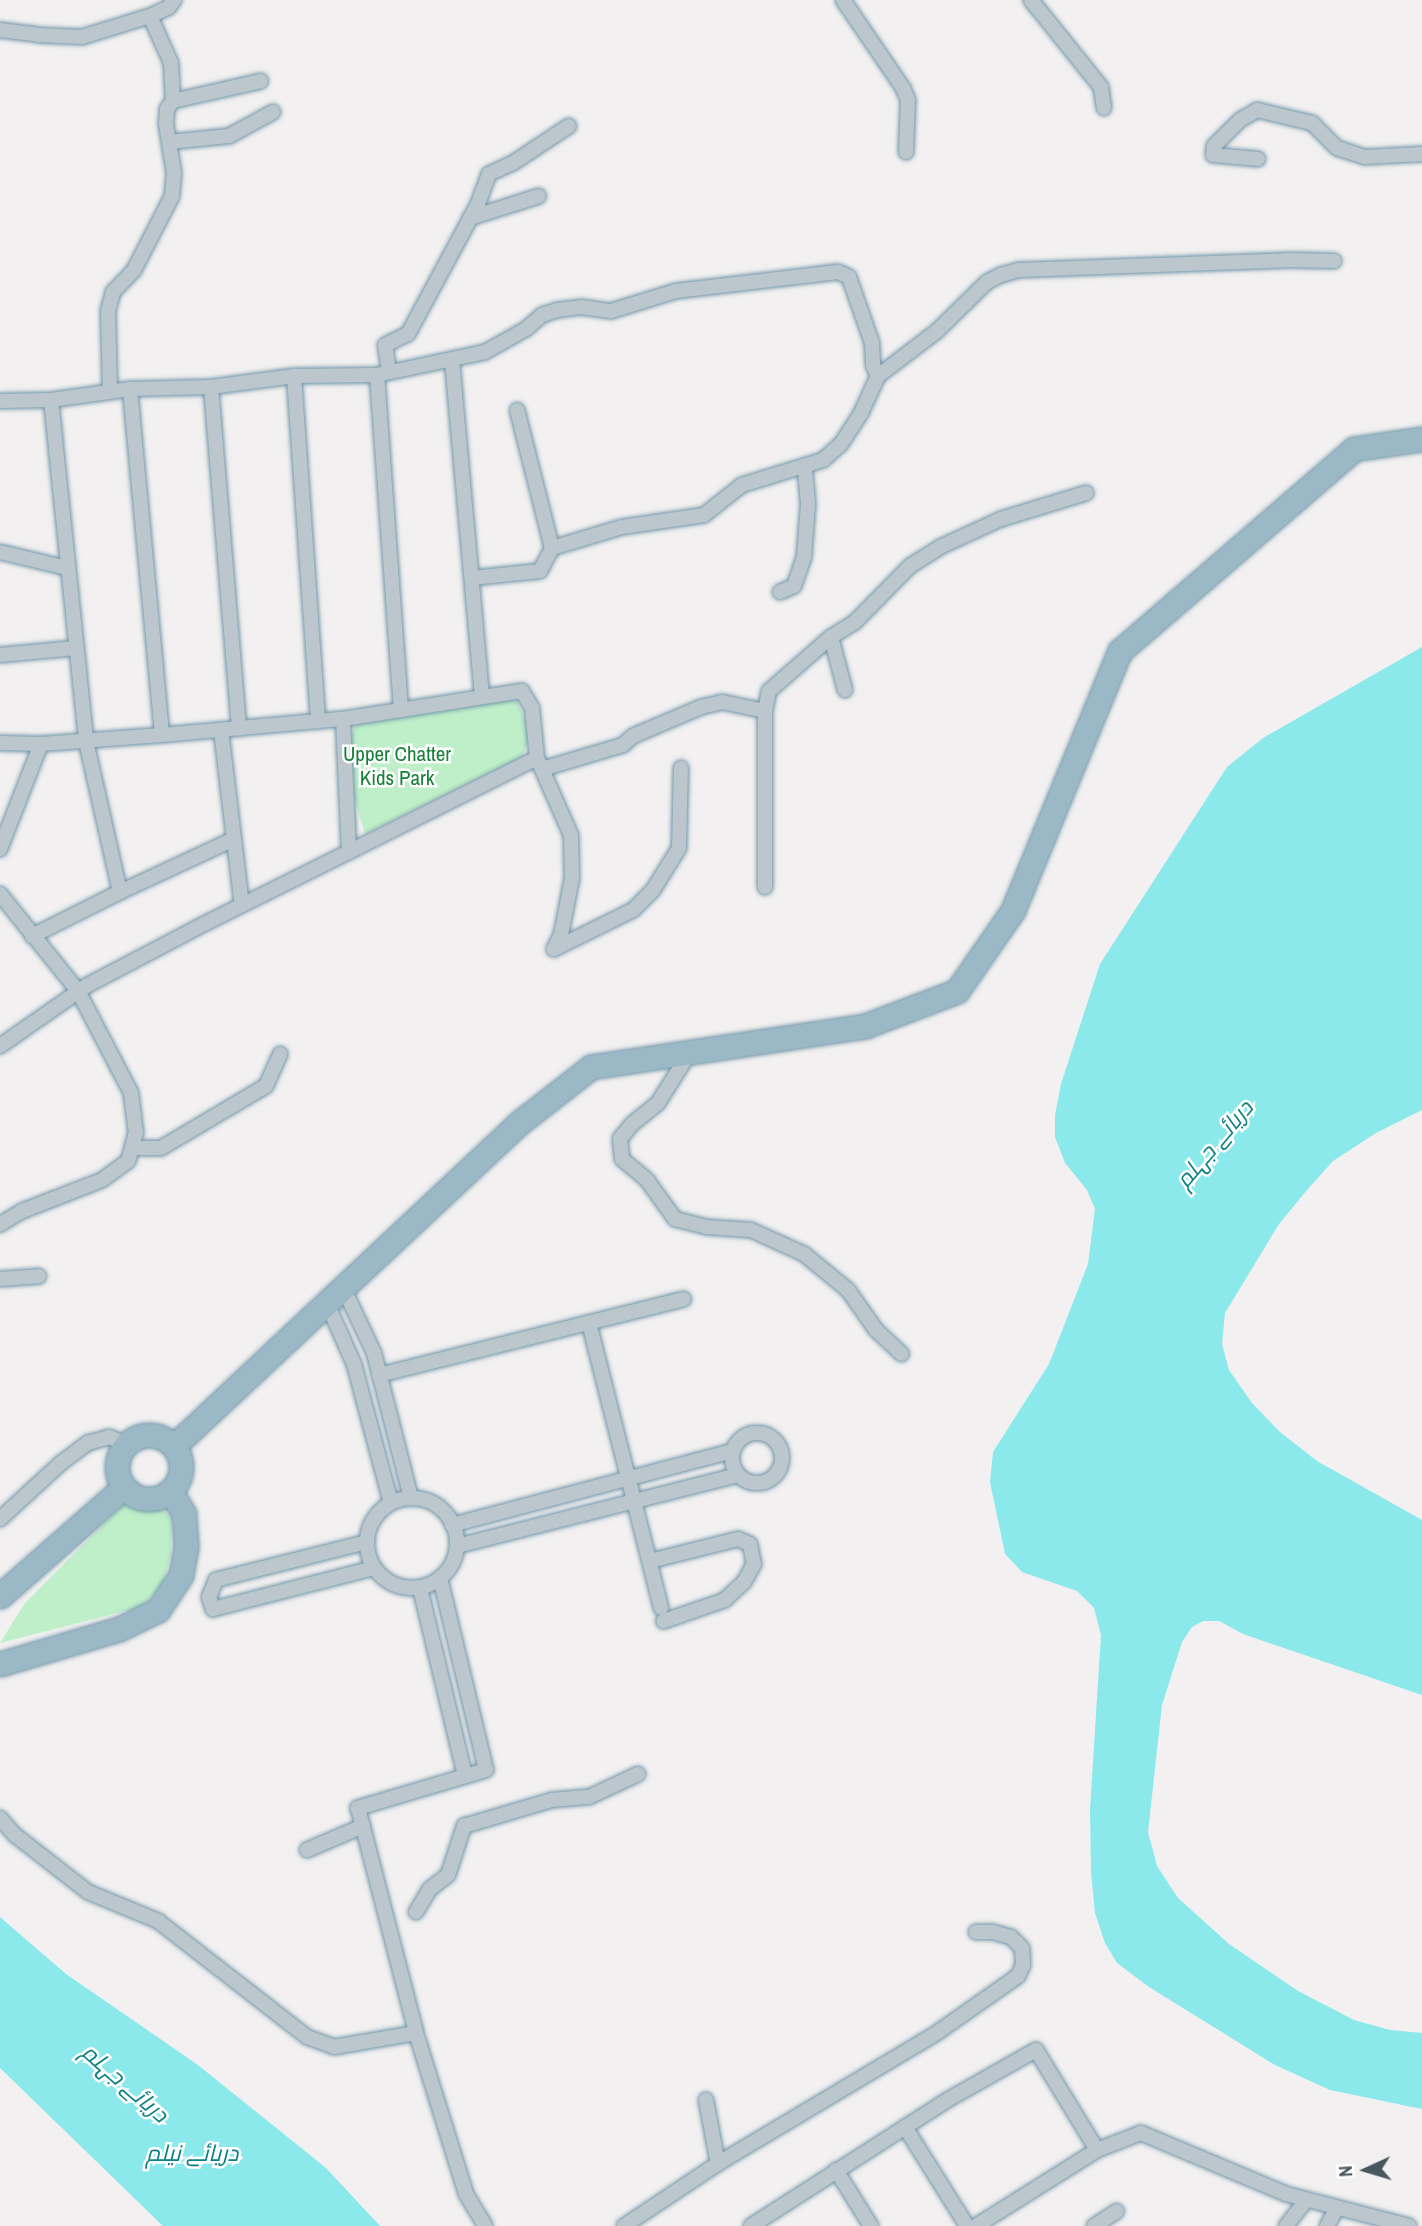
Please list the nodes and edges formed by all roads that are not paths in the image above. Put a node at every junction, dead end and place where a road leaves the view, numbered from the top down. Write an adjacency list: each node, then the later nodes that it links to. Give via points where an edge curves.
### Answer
1 (173, 0): 4 (street)
2 (843, 0): 12 (street, via 908,100)
3 (1031, 0): 8 (street, via 1101,87)
4 (150, 16): 5 (street, via 82,37); 7 (street, via 171,63)
5 (0, 30)
6 (261, 81): 7 (street)
7 (173, 100): 11 (street, via 167,110)
8 (1104, 108)
9 (274, 112): 11 (street, via 229,136)
10 (569, 126): 16 (street, via 489,174)
11 (169, 142): 24 (street, via 172,196 134,270 113,292 108,311)
12 (906, 152)
13 (1422, 154): 14 (street, via 1365,157 1338,148 1312,123 1257,110 1214,146 1213,155)
14 (1258, 159)
15 (539, 196): 16 (street)
16 (470, 218): 19 (street, via 408,334 385,345)
17 (1334, 261): 21 (street, via 1019,270 987,282 937,331)
18 (452, 360): 19 (street); 21 (street, via 485,352 541,315 557,310 611,311 676,291 838,272 849,276); 34 (street)
19 (383, 374): 20 (street); 41 (street)
20 (294, 376): 22 (street); 44 (street)
21 (878, 376): 29 (street, via 841,444 822,460)
22 (211, 387): 23 (street); 45 (street)
23 (130, 389): 24 (street); 47 (street)
24 (110, 392): 25 (street)
25 (51, 400): 26 (street); 33 (street)
26 (0, 401)
27 (517, 410): 31 (street)
28 (1422, 439): 63 (highway, via 1354,449 1121,651 1013,910 957,991 865,1026)
29 (805, 466): 31 (street, via 742,485 704,514 622,527); 35 (street, via 804,557 794,586)
30 (1086, 493): 36 (street, via 1001,519 940,547 910,566 855,622)
31 (552, 548): 34 (street, via 540,571)
32 (0, 552): 33 (street)
33 (67, 568): 37 (street)
34 (472, 578): 40 (street)
35 (780, 592)
36 (831, 637): 39 (street); 42 (street, via 769,691)
37 (76, 648): 38 (street); 48 (street)
38 (0, 655)
39 (845, 690)
40 (482, 697): 41 (street); 51 (street, via 522,691 531,708)
41 (401, 710): 43 (street)
42 (765, 711): 51 (street, via 722,702 633,736 623,745); 56 (street)
43 (343, 719): 44 (street); 55 (street)
44 (318, 721): 45 (street)
45 (239, 729): 46 (street)
46 (221, 730): 47 (street); 53 (street)
47 (162, 735): 48 (street)
48 (86, 741): 50 (street); 57 (street)
49 (0, 743): 50 (street)
50 (41, 744): 54 (street)
51 (539, 764): 52 (street, via 571,835 572,878 554,949 633,910 653,890 679,848); 55 (street)
52 (681, 768)
53 (232, 840): 57 (street); 59 (street)
54 (0, 849)
55 (349, 852): 59 (street)
56 (765, 887)
57 (120, 892): 60 (street)
58 (0, 894): 60 (street)
59 (242, 905): 61 (street)
60 (32, 936): 61 (street)
61 (78, 991): 62 (street); 65 (street, via 131,1093 136,1132)
62 (0, 1046)
63 (690, 1052): 69 (highway, via 591,1067 519,1124); 72 (street, via 658,1103 620,1139 622,1159 647,1180 675,1219 751,1230 804,1254 848,1290 876,1331)
64 (280, 1054): 65 (street, via 266,1086 161,1148)
65 (132, 1148): 66 (street, via 128,1161 102,1181)
66 (0, 1224)
67 (38, 1276): 68 (street)
68 (2, 1283)
69 (334, 1293): 73 (street, via 374,1353); 75 (highway); 83 (street)
70 (684, 1299): 71 (street)
71 (589, 1323): 73 (street); 78 (street)
72 (902, 1354)
73 (379, 1376): 81 (street)
74 (126, 1444): 75 (highway, via 135,1437 156,1435); 79 (highway, via 116,1463); 84 (street, via 109,1437 88,1443)
75 (174, 1446): 80 (highway, via 181,1466)
76 (732, 1451): 77 (street); 77 (street, via 741,1438 756,1433 772,1438 781,1451 781,1468 769,1481 752,1484); 78 (street)
77 (737, 1475): 82 (street)
78 (630, 1478): 82 (street); 85 (street)
79 (124, 1487): 80 (highway, via 147,1499); 92 (highway)
80 (170, 1491): 93 (highway, via 184,1514 186,1546 181,1575 158,1610 119,1629)
81 (411, 1498): 83 (street); 85 (street, via 439,1507)
82 (636, 1501): 87 (street); 88 (street)
83 (391, 1503): 86 (street, via 373,1519)
84 (0, 1519)
85 (452, 1525): 87 (street)
86 (367, 1542): 89 (street); 89 (street, via 216,1580 209,1598 213,1609)
87 (457, 1546): 90 (street, via 454,1560)
88 (650, 1560): 88 (street, via 663,1614 725,1600 744,1582 754,1564 750,1544 738,1539)
89 (374, 1568): 91 (street, via 391,1584)
90 (440, 1578): 91 (street); 95 (street, via 486,1770)
91 (420, 1588): 95 (street)
92 (3, 1593)
93 (0, 1664)
94 (638, 1774): 99 (street, via 589,1797 552,1800 464,1826 449,1875 430,1889)
95 (465, 1775): 97 (street, via 358,1808)
96 (0, 1818): 101 (street, via 88,1892 159,1921 307,2037 334,2047)
97 (363, 1826): 98 (street); 101 (street)
98 (307, 1850)
99 (416, 1912)
100 (976, 1932): 105 (street, via 1011,1937 1023,1948 1018,1976 938,2032)
101 (416, 2033): 111 (street, via 466,2194)
102 (706, 2100): 105 (street)
103 (905, 2127): 104 (street, via 1036,2050); 106 (street); 115 (street)
104 (1097, 2150): 107 (street, via 1141,2133); 116 (street)
105 (718, 2164): 112 (street)
106 (835, 2170): 110 (street); 114 (street)
107 (1306, 2200): 108 (street); 118 (street)
108 (1338, 2208): 119 (street); 120 (street)
109 (1117, 2211): 117 (street)
110 (768, 2221): 113 (street)
111 (485, 2226)
112 (624, 2226)
113 (751, 2226)
114 (871, 2226)
115 (967, 2226)
116 (976, 2226)
117 (1094, 2226)
118 (1286, 2226)
119 (1326, 2226)
120 (1409, 2226)

